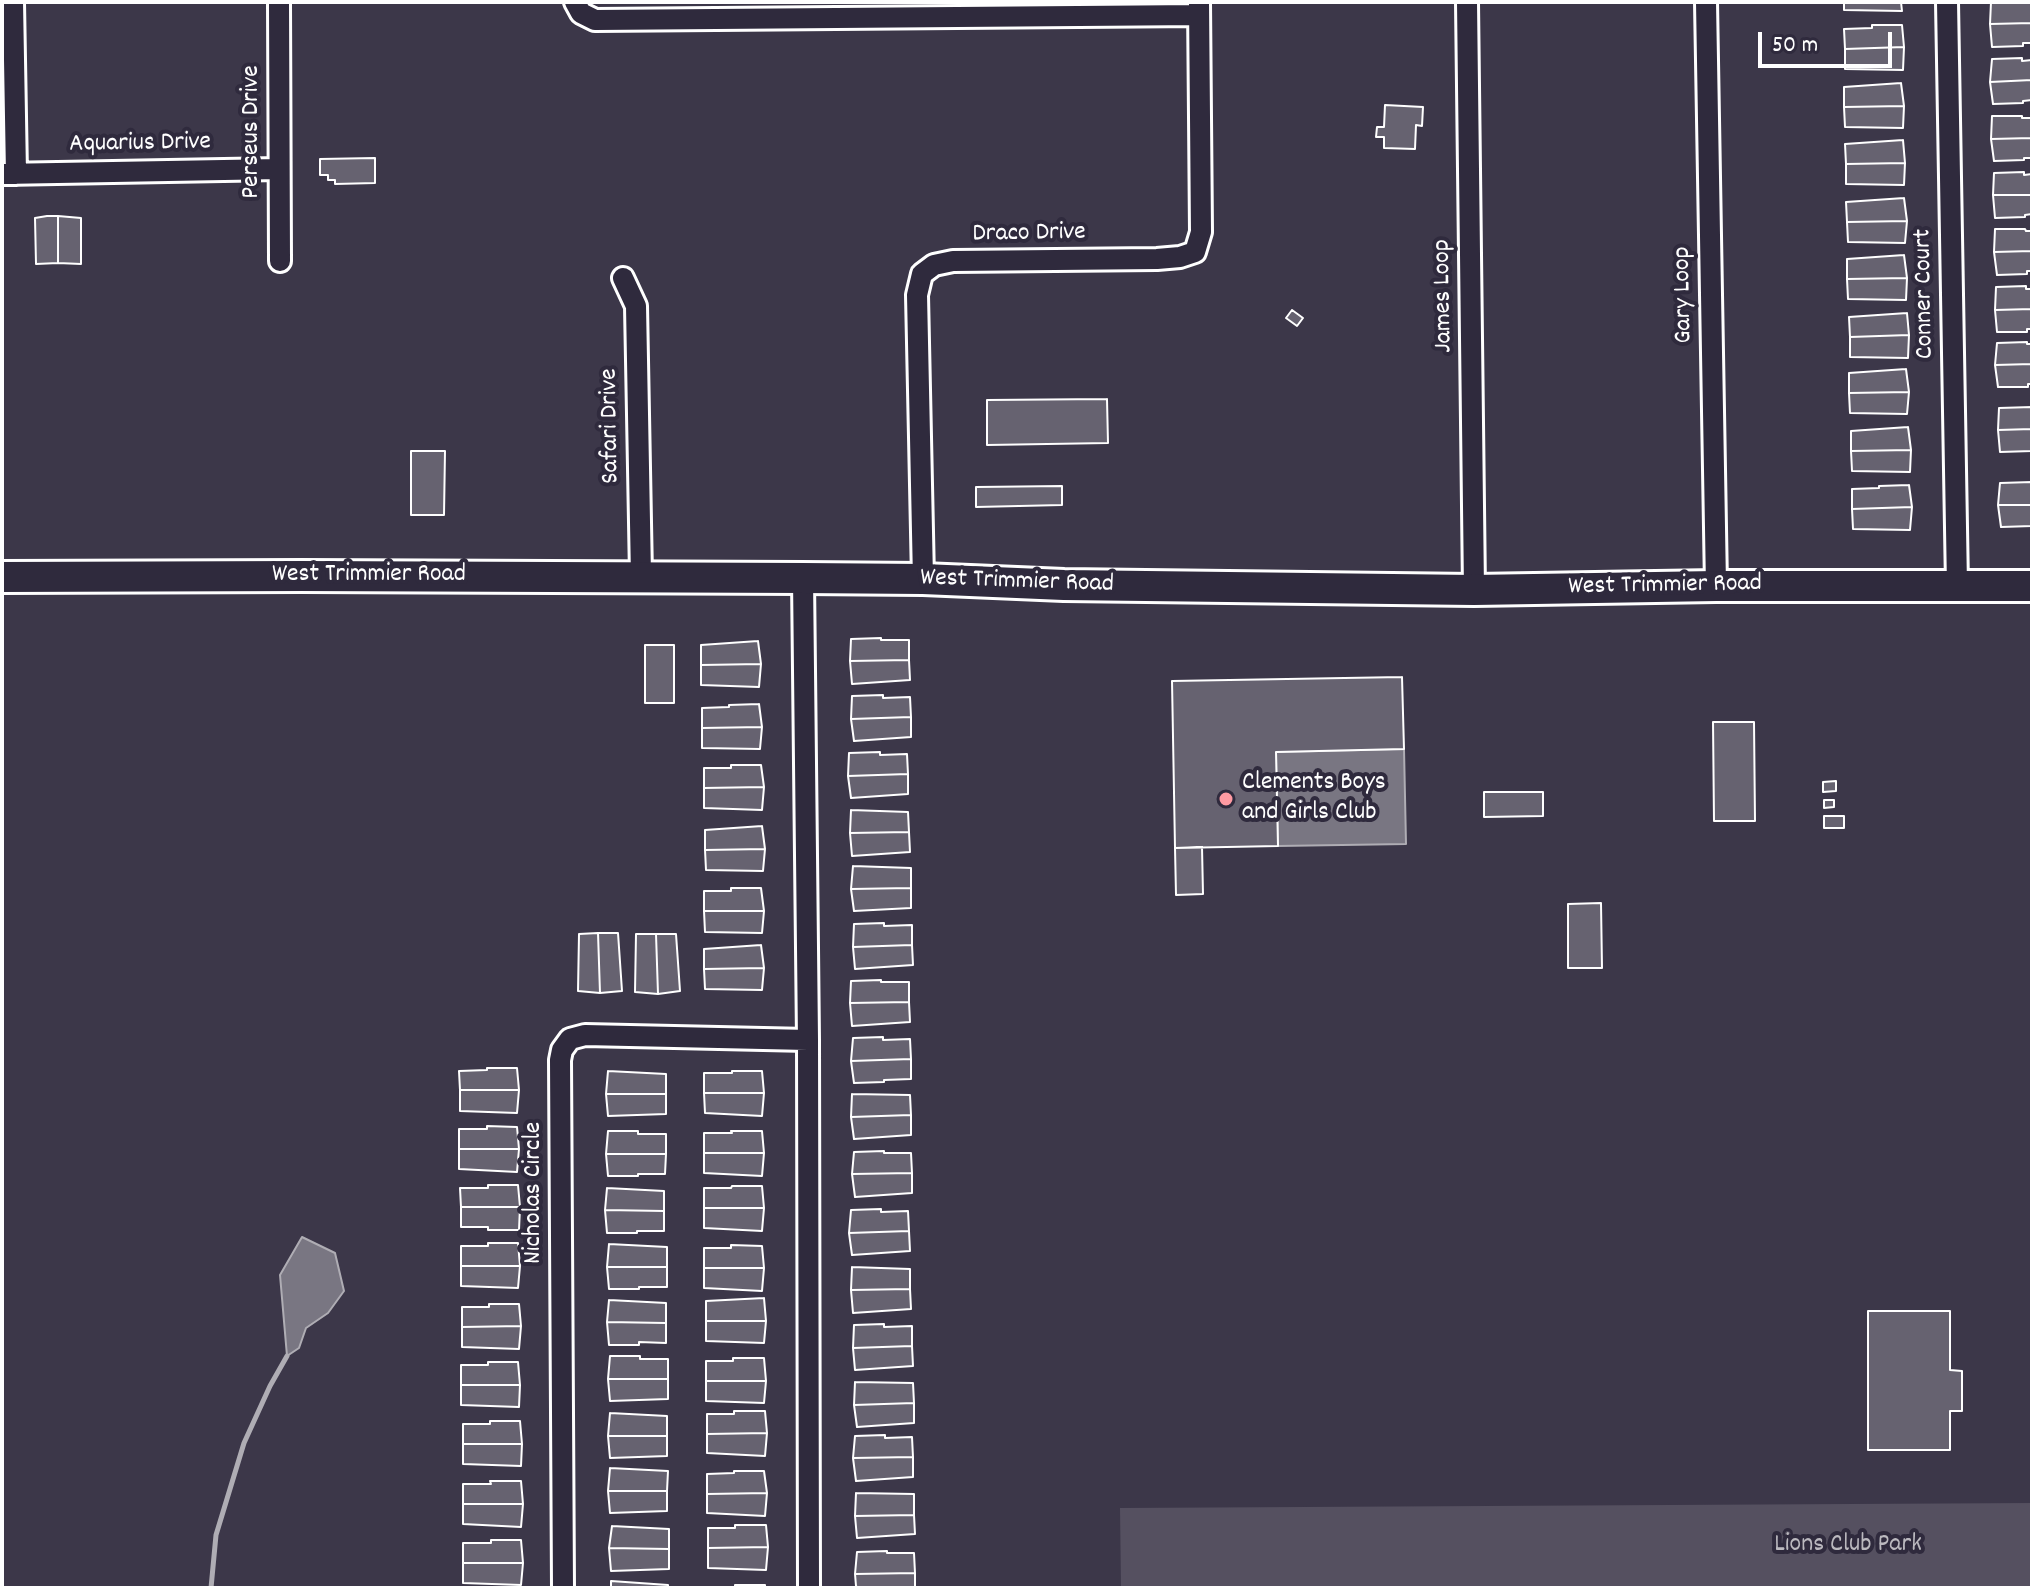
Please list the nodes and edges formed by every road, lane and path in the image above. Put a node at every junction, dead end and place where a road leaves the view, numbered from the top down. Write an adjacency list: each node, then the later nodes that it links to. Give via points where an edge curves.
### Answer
1 (13, 2): 9 (street)
2 (279, 2): 8 (street, Perseus Drive)
3 (575, 2): 7 (street, via 581,13 595,20)
4 (1467, 2): 19 (street, James Loop)
5 (1706, 2): 16 (street, Gary Loop)
6 (1947, 2): 17 (street, Conner Court)
7 (1199, 8): 15 (street, Draco Drive, via 1201,232 1195,252 1157,259 953,261 922,274 917,295)
8 (279, 169): 9 (street, Aquarius Drive); 10 (street, Perseus Drive)
9 (9, 174)
10 (280, 261)
11 (623, 278): 12 (street, Safari Drive, via 636,306)
12 (641, 576): 13 (main road, West Trimmier Road); 14 (main road, West Trimmier Road)
13 (2, 577)
14 (803, 578): 15 (main road, West Trimmier Road); 20 (street)
15 (923, 579): 19 (main road, West Trimmier Road)
16 (1716, 586): 17 (main road, West Trimmier Road); 19 (main road, West Trimmier Road)
17 (1957, 586): 18 (main road, West Trimmier Road)
18 (2032, 586)
19 (1474, 590)
20 (808, 1040): 21 (street, Nicholas Circle, via 585,1035 570,1039 562,1050); 22 (street)
21 (563, 1588)
22 (809, 1588)

